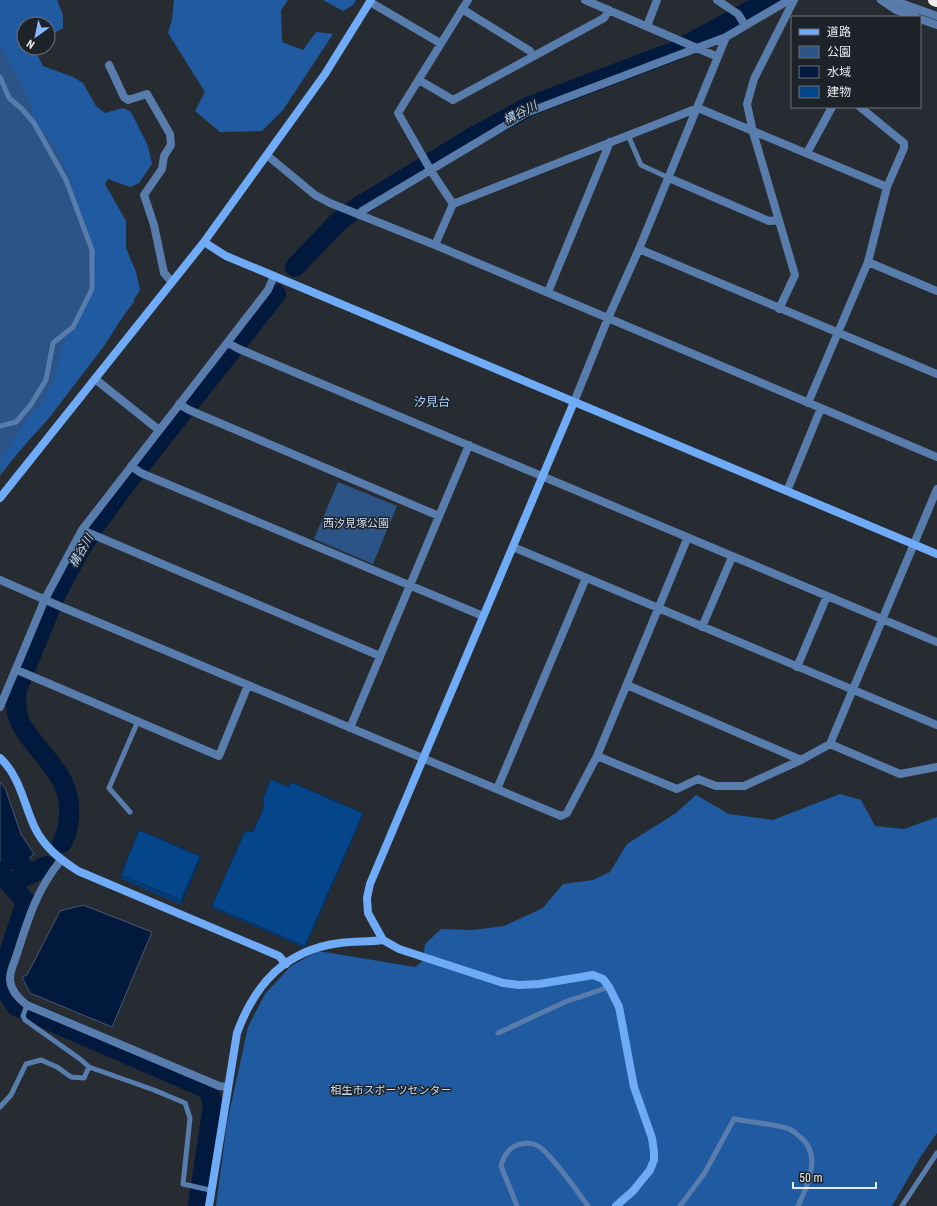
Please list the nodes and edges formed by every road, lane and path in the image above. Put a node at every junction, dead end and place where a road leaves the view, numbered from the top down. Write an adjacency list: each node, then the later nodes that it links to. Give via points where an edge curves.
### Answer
1 (468, 0): 10 (street)
2 (585, 0): 11 (street)
3 (657, 0): 17 (street)
4 (717, 0): 15 (street, via 738,14)
5 (789, 0): 15 (street)
6 (794, 0): 29 (street, via 754,79 746,104)
7 (881, 0): 12 (street, via 896,10)
8 (892, 0): 13 (street)
9 (370, 1): 19 (street); 33 (street, via 325,74)
10 (462, 9): 19 (street); 21 (street, via 530,51)
11 (609, 10): 17 (street); 21 (street, via 604,18)
12 (913, 16)
13 (937, 16)
14 (921, 19): 16 (street)
15 (744, 24): 18 (street)
16 (937, 25)
17 (647, 26): 20 (street)
18 (726, 37): 20 (street); 22 (street)
19 (440, 43): 25 (street)
20 (695, 48): 22 (street); 34 (street, via 526,113)
21 (533, 56): 25 (street, via 453,100)
22 (718, 57): 26 (street)
23 (109, 65): 45 (street, via 124,97 128,100 147,94 170,134 171,145 164,156 162,169 144,195 154,225 164,273)
24 (0, 77): 58 (lane, via 9,98 34,123 66,180 92,250 92,289 73,327 54,343 46,380 30,406 16,422)
25 (419, 80): 34 (street, via 398,112)
26 (698, 108): 29 (street); 30 (street); 35 (street)
27 (831, 108): 32 (street)
28 (861, 108): 36 (street, via 904,143)
29 (753, 132): 32 (street, via 759,132 801,153); 39 (street)
30 (628, 135): 31 (street); 35 (lane, via 641,165)
31 (610, 142): 37 (street); 47 (street)
32 (807, 153): 36 (street)
33 (268, 156): 38 (street, via 315,195); 40 (street)
34 (429, 167): 37 (street); 38 (street)
35 (669, 178): 39 (street, via 769,221); 42 (street)
36 (887, 187): 43 (street)
37 (453, 204): 41 (street)
38 (357, 214): 41 (street)
39 (778, 220): 48 (street, via 795,276)
40 (204, 242): 44 (street, via 226,256); 45 (street)
41 (435, 245): 47 (street)
42 (639, 249): 48 (street); 49 (street)
43 (868, 262): 46 (street); 50 (street)
44 (274, 276): 51 (street, via 268,290); 54 (street)
45 (172, 282): 53 (street)
46 (937, 291)
47 (548, 292): 49 (street)
48 (779, 309): 50 (street)
49 (608, 318): 54 (street); 55 (street)
50 (837, 333): 52 (street); 55 (street)
51 (229, 344): 56 (street); 60 (street)
52 (937, 374)
53 (94, 379): 59 (street); 66 (street)
54 (574, 402): 63 (street); 65 (street)
55 (808, 403): 57 (street)
56 (180, 405): 59 (street); 67 (street)
57 (821, 408): 61 (street); 65 (street)
58 (0, 426)
59 (159, 430): 62 (street)
60 (469, 445): 63 (street); 67 (street)
61 (937, 457)
62 (132, 467): 68 (street); 76 (street, via 141,474)
63 (542, 476): 69 (street); 71 (street)
64 (937, 489): 70 (street)
65 (787, 491): 70 (street)
66 (0, 498)
67 (439, 516): 76 (street)
68 (84, 531): 78 (street); 84 (street)
69 (687, 538): 73 (street); 79 (street)
70 (914, 545): 72 (street); 81 (street)
71 (513, 547): 74 (street); 80 (street)
72 (937, 554)
73 (732, 557): 77 (street); 82 (street)
74 (586, 578): 79 (street); 100 (street)
75 (0, 580): 78 (street)
76 (410, 586): 80 (street); 84 (street)
77 (827, 596): 81 (street); 85 (street)
78 (47, 600): 86 (street); 87 (street)
79 (658, 608): 82 (street); 88 (street)
80 (483, 616): 97 (street)
81 (882, 619): 83 (street); 89 (street)
82 (702, 627): 85 (street)
83 (937, 642)
84 (380, 656): 93 (street)
85 (797, 667): 89 (street)
86 (17, 670): 90 (street); 91 (street)
87 (248, 685): 91 (street, via 219,756); 93 (street)
88 (627, 685): 95 (street); 98 (street)
89 (852, 690): 92 (street); 94 (street)
90 (0, 707)
91 (138, 721): 101 (lane, via 109,788)
92 (937, 725)
93 (350, 728): 97 (street)
94 (830, 744): 98 (street); 99 (street, via 900,774)
95 (597, 756): 98 (street, via 677,789 698,779 716,786 744,786); 100 (street, via 567,813 561,816)
96 (0, 758): 102 (street, via 18,783 36,829)
97 (424, 759): 100 (street); 103 (street, via 370,884 367,898 368,913)
98 (801, 760)
99 (937, 767)
100 (497, 789)
101 (130, 812)
102 (61, 860): 104 (street, via 78,870 279,956); 106 (street, via 34,902 10,978 18,998)
103 (383, 940): 104 (street, via 323,946 305,952); 105 (street, via 399,949 503,983 539,984 593,975 603,979)
104 (286, 964): 109 (street, via 272,974 255,994 245,1013 237,1033)
105 (609, 987): 107 (lane, via 566,1002); 116 (street, via 619,1008 634,1087 652,1138 654,1152 650,1170 633,1191)
106 (26, 1007): 108 (lane, via 24,1020); 109 (street, via 218,1086)
107 (498, 1034)
108 (89, 1067): 110 (lane, via 84,1078 71,1077 41,1060 26,1064 11,1095); 112 (lane, via 185,1103 190,1118 183,1184)
109 (228, 1087): 112 (street)
110 (0, 1106)
111 (937, 1153): 119 (lane)
112 (208, 1190): 113 (street)
113 (208, 1206)
114 (518, 1206): 115 (lane, via 501,1166 509,1150 526,1143 537,1145 547,1153)
115 (588, 1206)
116 (616, 1206)
117 (680, 1206): 118 (lane, via 704,1174 734,1119 789,1129 806,1141 812,1153 812,1165 808,1186)
118 (798, 1206)
119 (902, 1206)

